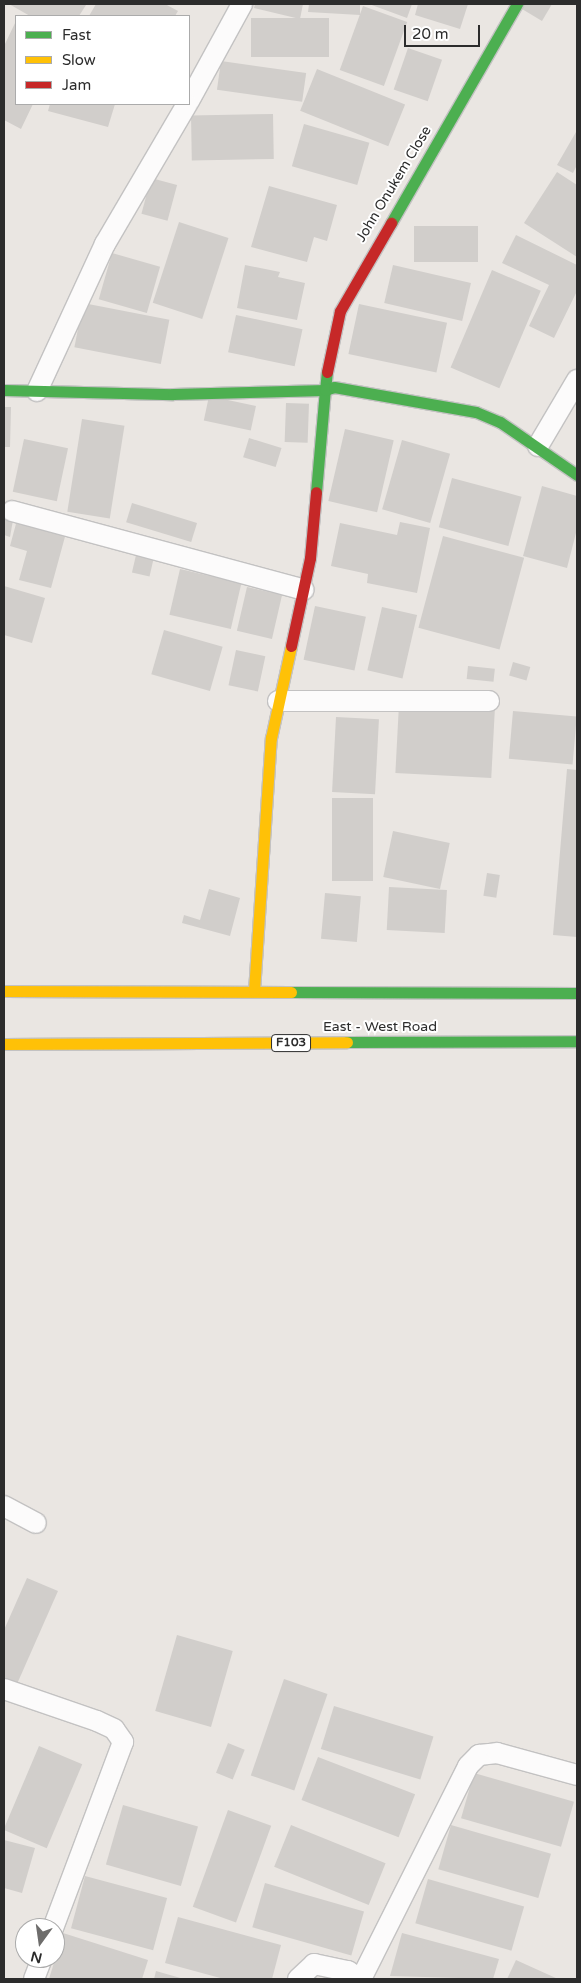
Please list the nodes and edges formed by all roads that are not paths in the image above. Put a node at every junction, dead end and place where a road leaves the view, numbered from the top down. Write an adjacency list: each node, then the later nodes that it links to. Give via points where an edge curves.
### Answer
1 (242, 4): 3 (street)
2 (517, 4): 7 (street, John Onukem Close, via 340,311 330,345)
3 (190, 98)
4 (186, 105): 8 (street, via 104,244)
5 (577, 380): 9 (street)
6 (4, 390): 8 (street)
7 (325, 390): 8 (street); 9 (street, via 334,387 449,404 500,422); 12 (street, John Onukem Close)
8 (37, 391)
9 (538, 446): 10 (street)
10 (577, 475)
11 (12, 511): 12 (street)
12 (304, 590): 13 (street, John Onukem Close)
13 (278, 701): 14 (street); 16 (street, John Onukem Close, via 271,738)
14 (489, 701)
15 (4, 991): 16 (street)
16 (254, 991): 17 (street)
17 (577, 993)
18 (577, 1041): 19 (street, East - West Road / F103)
19 (4, 1044)
20 (4, 1506): 21 (street)
21 (36, 1523)
22 (4, 1689): 24 (street, via 97,1720 114,1729 123,1742)
23 (577, 1775): 26 (street, via 497,1753 479,1755 468,1766)
24 (57, 1918)
25 (298, 1979): 26 (street, via 314,1964 348,1971)
26 (361, 1979)

